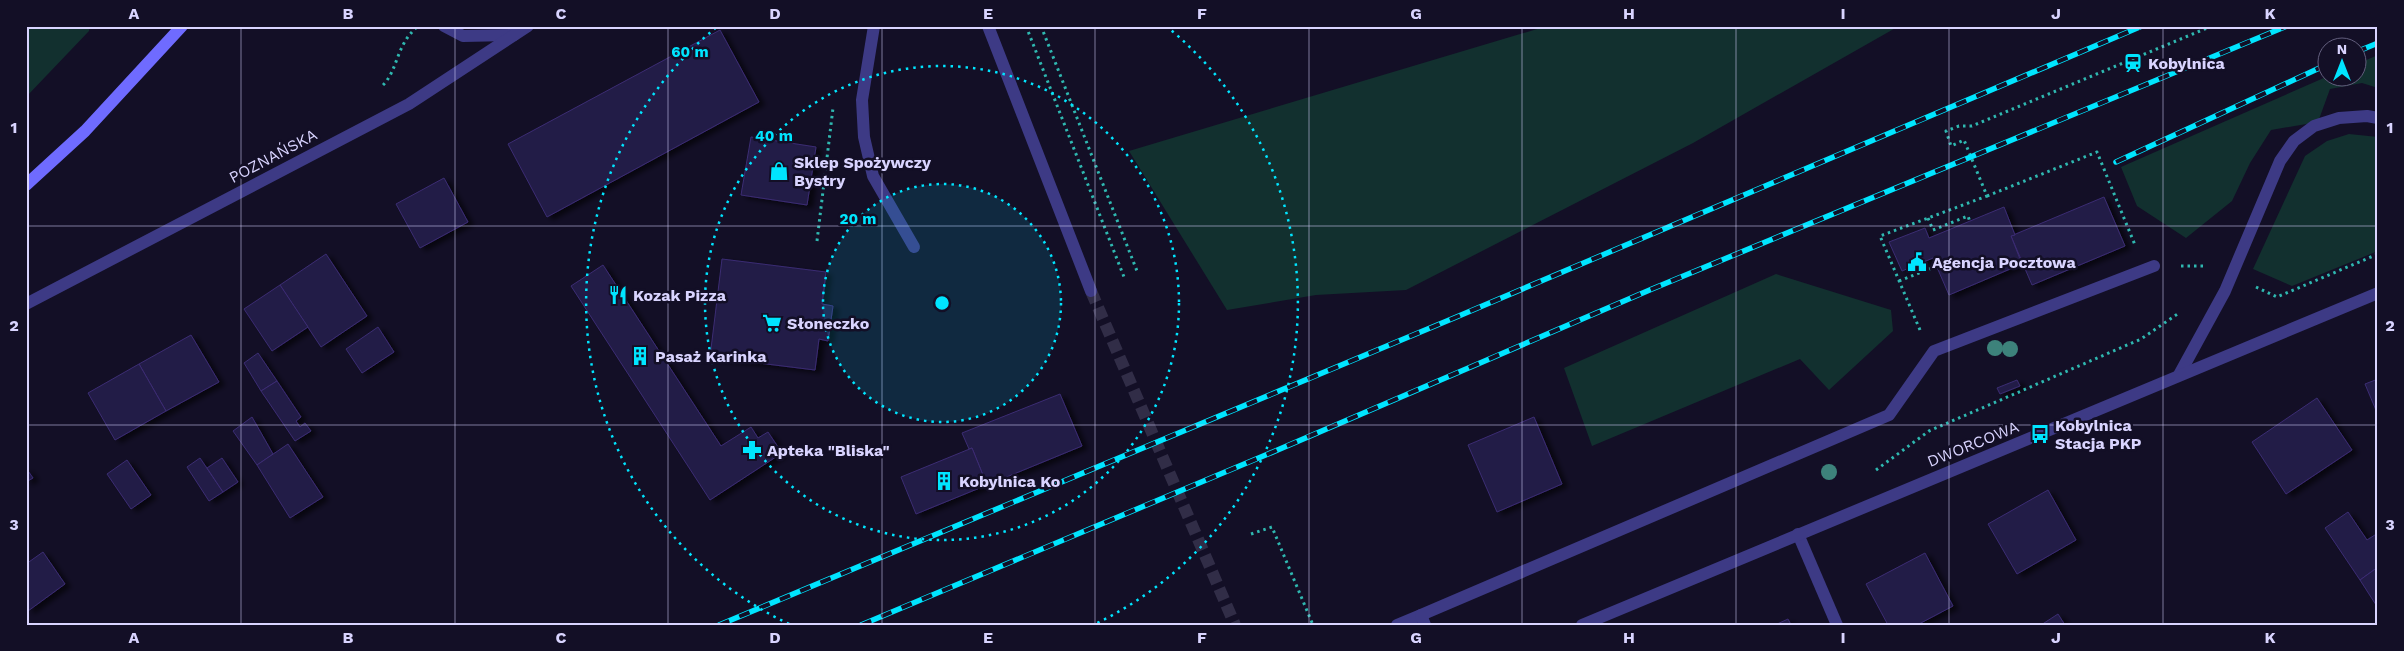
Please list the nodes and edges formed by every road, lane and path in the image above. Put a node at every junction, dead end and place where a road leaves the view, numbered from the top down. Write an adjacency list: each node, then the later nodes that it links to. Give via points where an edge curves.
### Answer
1 (182, 26): 14 (main road, via 85,131)
2 (417, 26): 11 (path, via 406,36 388,79)
3 (444, 26): 10 (street, via 463,36)
4 (528, 26): 10 (street, POZNAŃSKA)
5 (874, 26): 19 (street, via 862,100 864,137 873,176)
6 (988, 26): 30 (street)
7 (1026, 26): 28 (path)
8 (1041, 26): 25 (path)
9 (2212, 26): 15 (path, via 1972,126 1959,126 1946,132 1951,146 1964,140)
10 (514, 35): 32 (street, POZNAŃSKA, via 409,104)
11 (381, 87)
12 (834, 99): 18 (path)
13 (2378, 118): 27 (street, via 2339,118 2314,126 2294,141 2280,160)
14 (26, 185)
15 (1987, 196): 16 (path); 24 (path, via 2097,152)
16 (1928, 218): 17 (path, via 1933,230 1968,216); 29 (path, via 1880,236)
17 (1970, 222)
18 (817, 241)
19 (914, 247)
20 (2378, 254): 27 (path, via 2277,296)
21 (2209, 258): 23 (path)
22 (1937, 266): 29 (path)
23 (2205, 266): 24 (path); 26 (path); 27 (path)
24 (2150, 268): 34 (street)
25 (1137, 271)
26 (2200, 274)
27 (2231, 276): 35 (street)
28 (1124, 277)
29 (1899, 281): 34 (path, via 1918,326)
30 (1091, 291)
31 (2378, 293): 35 (street, DWORCOWA)
32 (26, 304)
33 (2182, 307): 36 (path, via 2178,316 2141,339 1929,430)
34 (1934, 351): 39 (street, via 1890,415)
35 (2179, 375): 38 (street, DWORCOWA)
36 (1869, 476)
37 (1251, 534): 40 (path, via 1272,527)
38 (1798, 534): 42 (street, DWORCOWA); 43 (street)
39 (1423, 620): 41 (street)
40 (1313, 625)
41 (1397, 625)
42 (1582, 625)
43 (1837, 625)

